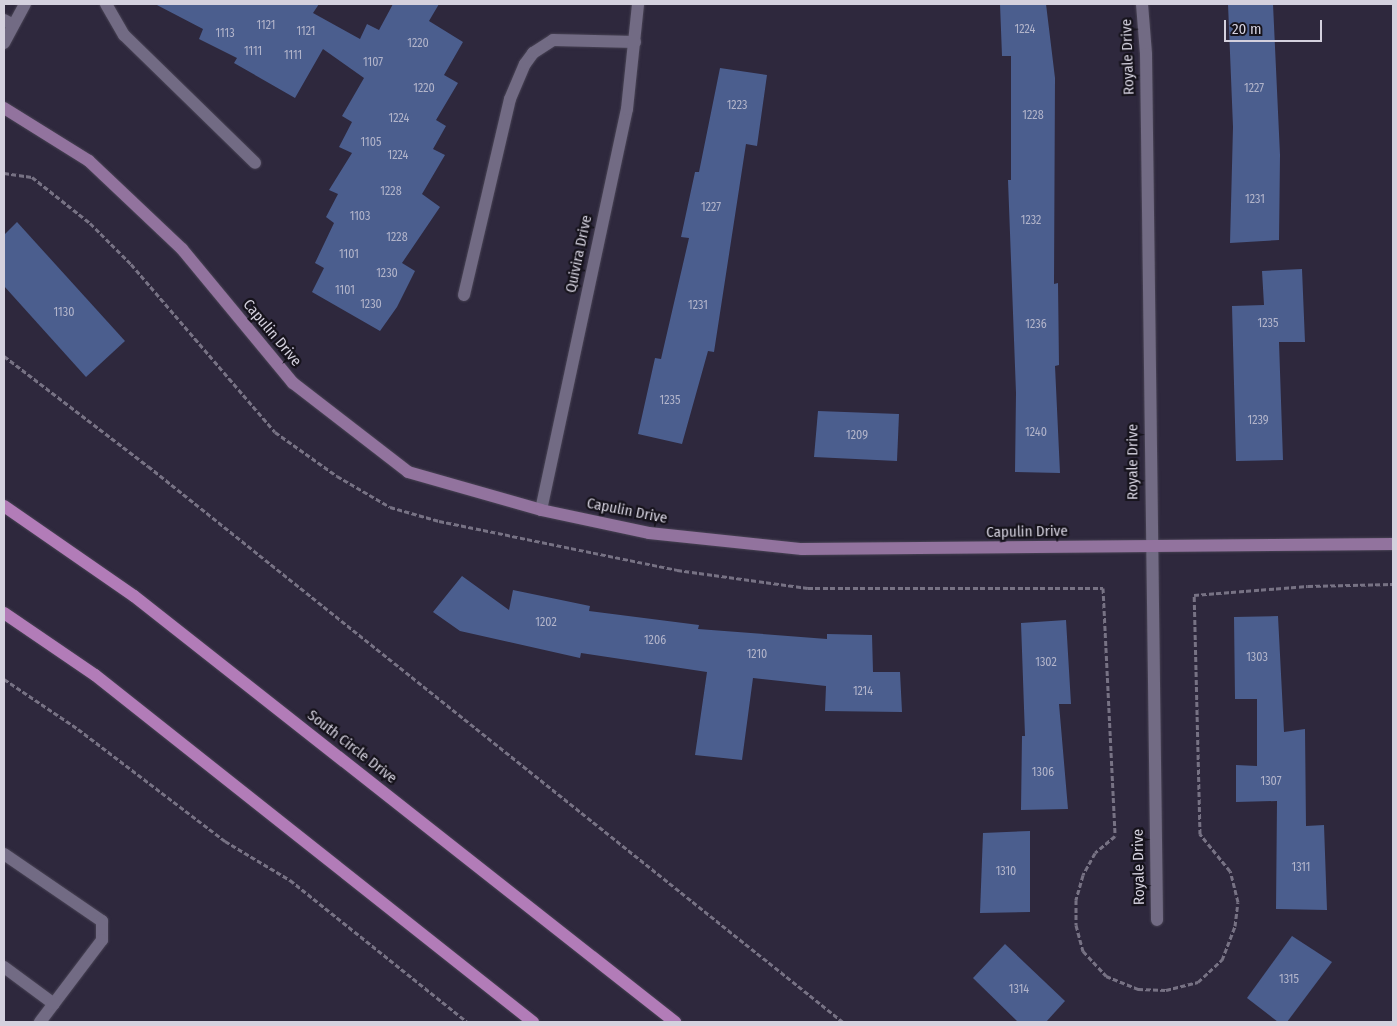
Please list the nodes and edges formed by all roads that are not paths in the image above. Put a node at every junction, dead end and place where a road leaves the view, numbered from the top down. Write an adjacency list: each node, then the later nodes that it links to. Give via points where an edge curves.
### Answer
1 (25, 4): 5 (street)
2 (106, 4): 9 (street, via 124,36)
3 (638, 4): 6 (street, Quivira Drive)
4 (1142, 4): 14 (street, Royale Drive, via 1146,54)
5 (8, 23): 7 (street)
6 (635, 42): 10 (street, via 553,40 533,52 510,99); 12 (street, Quivira Drive, via 627,109)
7 (4, 43)
8 (4, 108): 12 (street, Capulin Drive, via 89,161 182,249 293,383 408,472)
9 (255, 163)
10 (464, 295)
11 (4, 506): 22 (main road, South Circle Drive, via 134,596)
12 (541, 510): 14 (street, Capulin Drive, via 649,533 802,549)
13 (1393, 544): 14 (street, Capulin Drive)
14 (1150, 546): 17 (street, Royale Drive)
15 (4, 613): 21 (main road, via 95,675)
16 (4, 854): 19 (street, via 102,921 102,940)
17 (1157, 920)
18 (4, 967): 19 (street)
19 (54, 1004): 20 (street)
20 (40, 1022)
21 (532, 1022)
22 (675, 1022)

